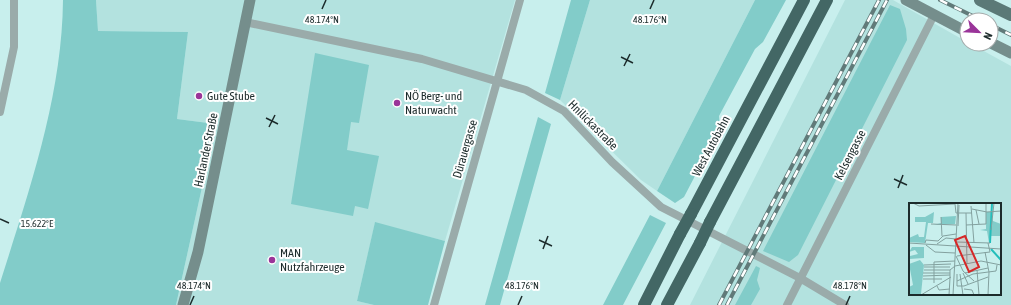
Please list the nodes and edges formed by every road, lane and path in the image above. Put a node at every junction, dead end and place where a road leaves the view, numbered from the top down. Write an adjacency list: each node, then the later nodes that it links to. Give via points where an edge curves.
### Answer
1 (14, 0): 15 (street, via 14,47)
2 (250, 0): 10 (main road, Harlander Straße)
3 (520, 0): 14 (street, Dürauergasse)
4 (804, 0): 19 (highway, West Autobahn, bridge)
5 (827, 0): 20 (highway, bridge)
6 (906, 0): 8 (main road)
7 (980, 0): 9 (main road)
8 (934, 15): 11 (main road); 16 (street, Kelsengasse)
9 (1011, 15)
10 (245, 22): 14 (street, Hnilickastraße, via 422,59); 17 (main road, Harlander Straße, via 198,252)
11 (959, 28)
12 (999, 47): 13 (main road)
13 (1011, 53)
14 (497, 80): 16 (street, Hnilickastraße, via 526,90 564,111 612,162 661,207); 18 (street, Dürauergasse)
15 (0, 112)
16 (800, 278): 21 (street, Kelsengasse); 22 (street, Hnilickastraße)
17 (183, 305)
18 (434, 305)
19 (644, 305)
20 (667, 305)
21 (787, 305)
22 (845, 305)

